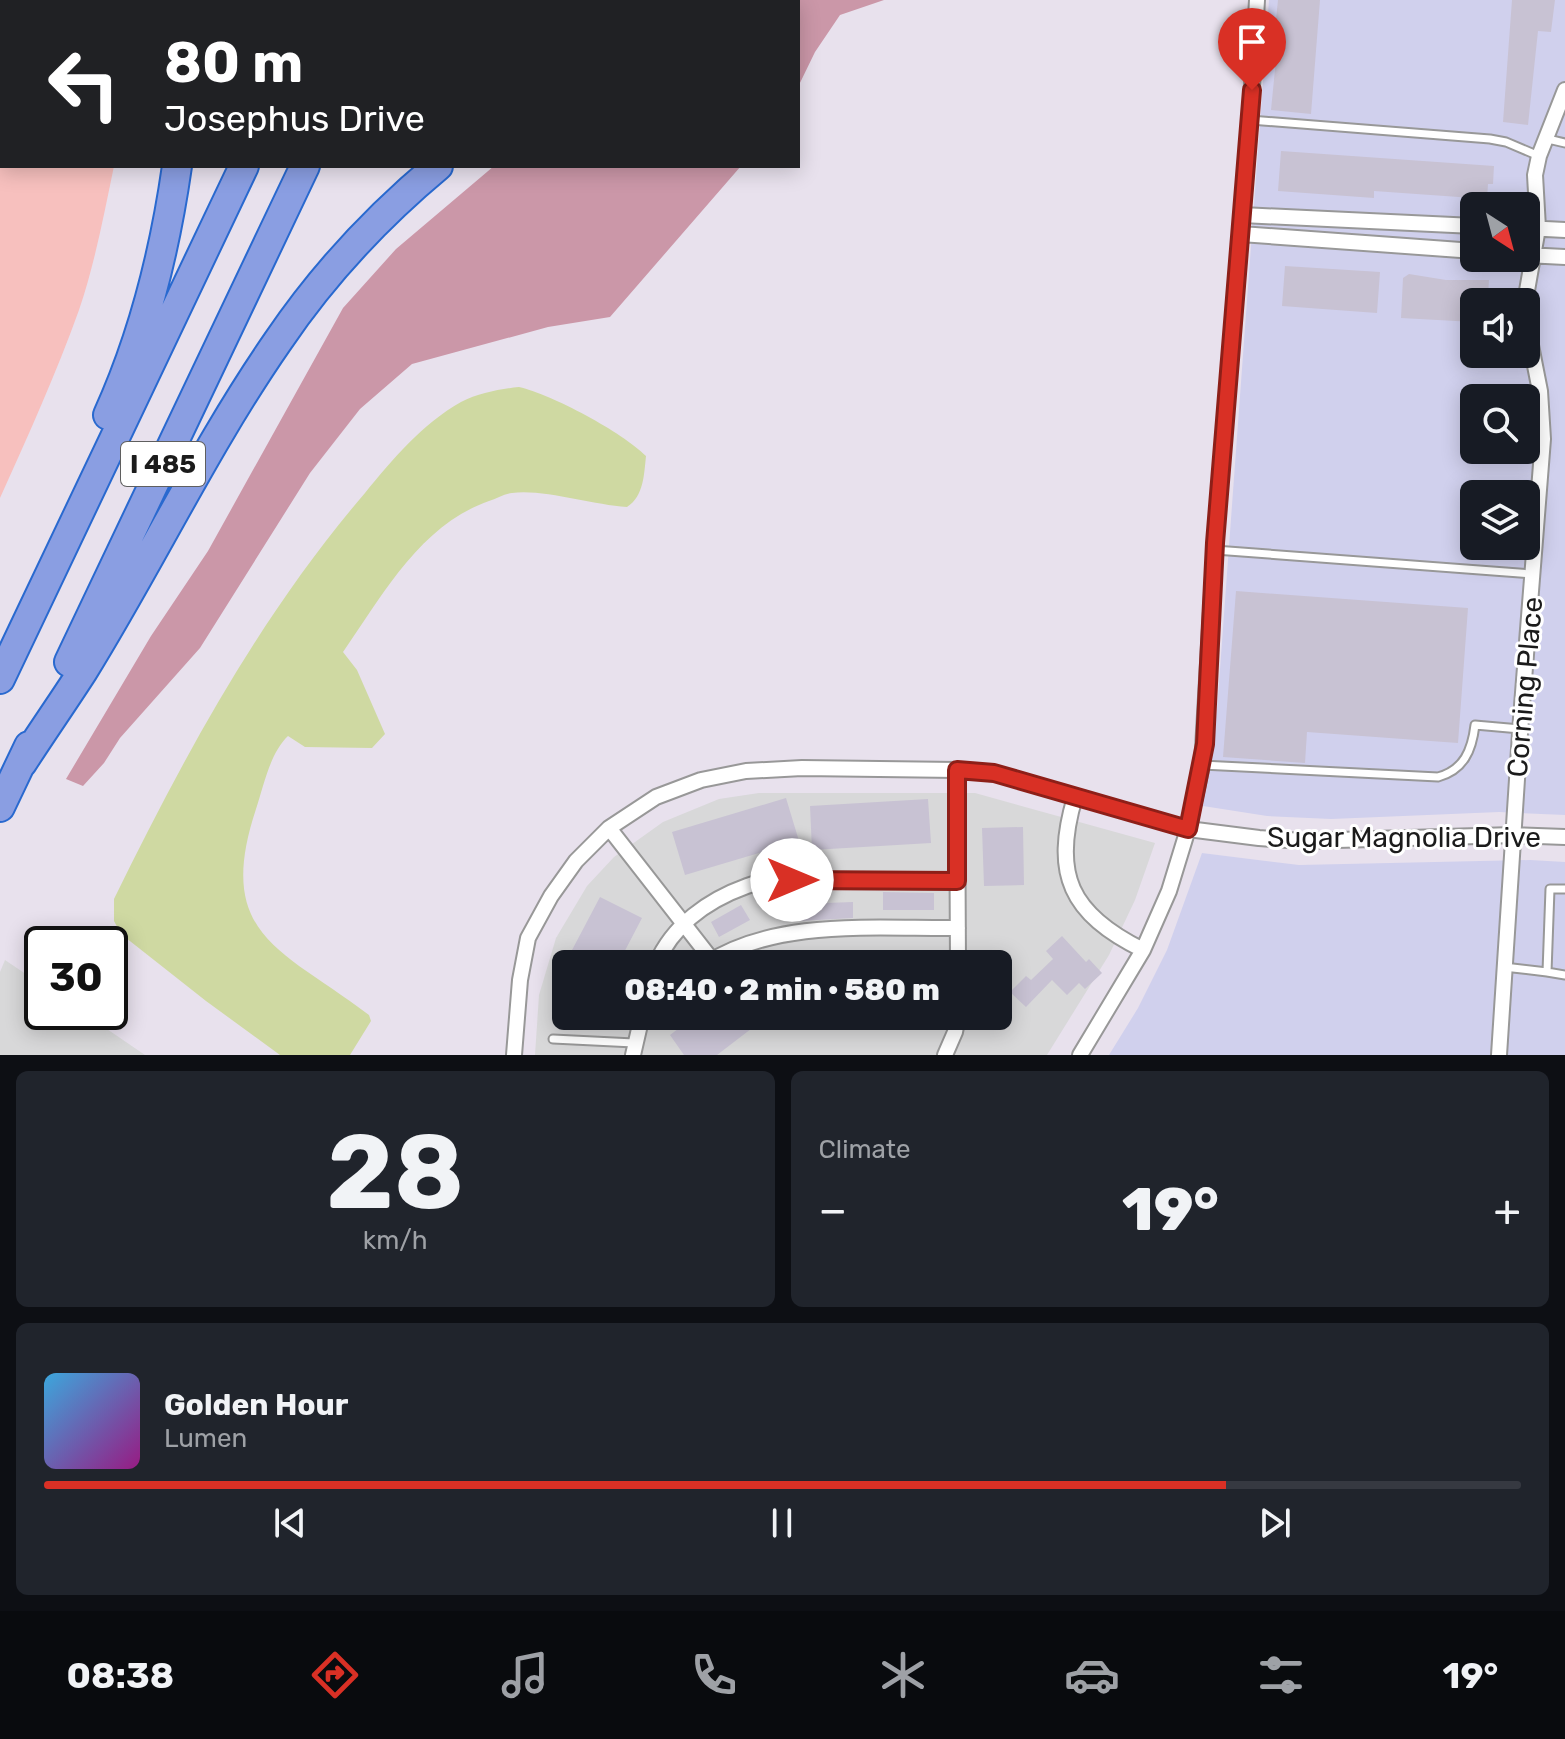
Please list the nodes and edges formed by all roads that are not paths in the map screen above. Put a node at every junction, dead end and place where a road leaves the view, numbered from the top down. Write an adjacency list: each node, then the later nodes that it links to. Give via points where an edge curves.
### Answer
1 (1257, 0): 3 (street)
2 (1565, 93): 4 (street)
3 (1250, 120): 6 (lane, via 1490,139); 12 (street)
4 (1548, 139): 5 (lane); 6 (street)
5 (1565, 143)
6 (1539, 156): 11 (street)
7 (177, 168): 23 (highway, via 155,274 118,394)
8 (243, 168): 23 (highway, I 485)
9 (304, 168): 26 (highway, I 485)
10 (436, 168): 26 (highway, via 368,232 279,339 83,671)
11 (1534, 192)
12 (1242, 215): 13 (street); 16 (street)
13 (1460, 225)
14 (1540, 228): 15 (street)
15 (1565, 230)
16 (1241, 234): 17 (street); 21 (street)
17 (1460, 250)
18 (1540, 256): 19 (street)
19 (1565, 257)
20 (1535, 368): 22 (street, Corning Place, via 1543,424)
21 (1215, 550): 22 (lane); 27 (street)
22 (1534, 574): 25 (street, Corning Place)
23 (16, 645): 24 (highway, I 485)
24 (0, 679)
25 (1520, 729): 27 (lane, via 1475,725 1465,761 1438,777); 33 (street, Corning Place)
26 (22, 763): 30 (highway, I 485)
27 (1202, 765): 32 (street)
28 (957, 770): 29 (street, Sugar Magnolia Drive, via 994,773); 31 (street, Sugar Magnolia Drive, via 746,771 656,797); 35 (street)
29 (1075, 797): 32 (street, Sugar Magnolia Drive); 43 (street, via 1064,859 1072,888 1099,924)
30 (0, 807)
31 (609, 828): 37 (street); 50 (street, Sugar Magnolia Drive, via 576,861 528,938)
32 (1188, 829): 33 (street, Sugar Magnolia Drive, via 1302,841); 43 (street)
33 (1514, 835): 34 (street, Sugar Magnolia Drive); 44 (street, Corning Place)
34 (1565, 837)
35 (957, 881): 37 (street, via 792,880 750,885 712,902); 38 (street)
36 (1565, 889): 45 (lane, via 1550,889)
37 (685, 922): 39 (street); 40 (street)
38 (958, 928): 41 (street, via 800,931); 42 (street)
39 (662, 950)
40 (702, 950)
41 (737, 950)
42 (958, 950)
43 (1143, 950): 52 (street)
44 (1503, 967): 45 (lane); 53 (street, Corning Place)
45 (1547, 972): 46 (lane)
46 (1565, 975)
47 (955, 1030): 51 (street)
48 (553, 1039): 49 (lane)
49 (634, 1049)
50 (514, 1055)
51 (945, 1055)
52 (1080, 1055)
53 (1499, 1055)

